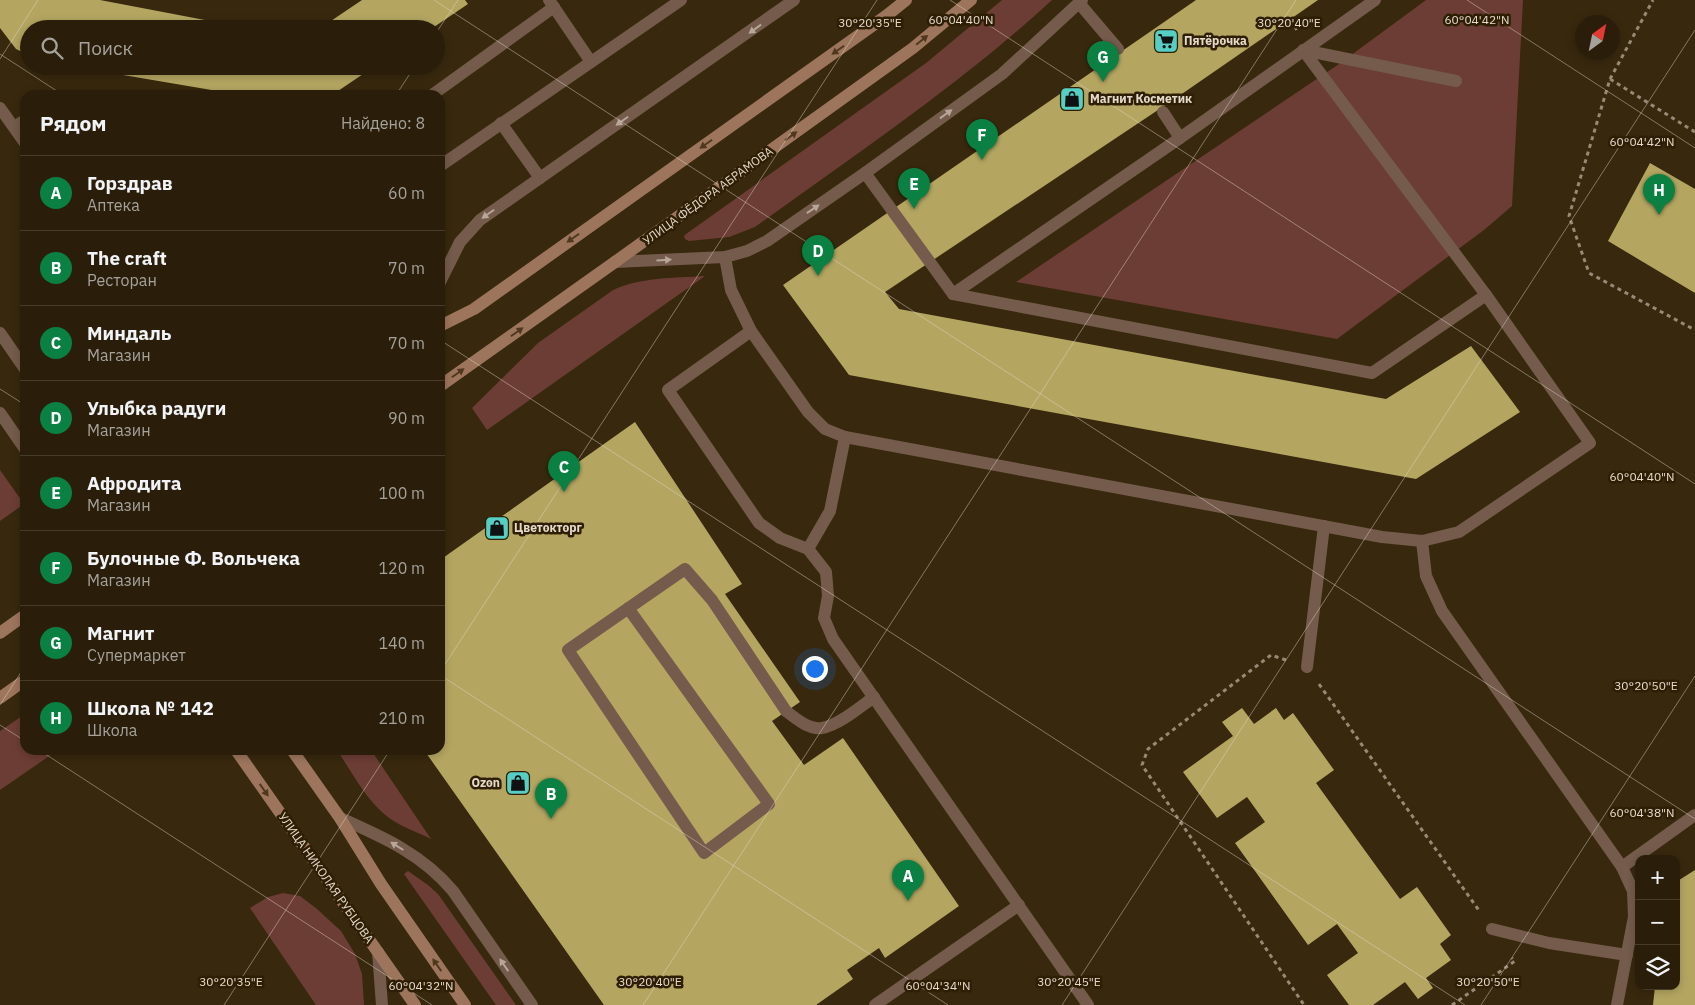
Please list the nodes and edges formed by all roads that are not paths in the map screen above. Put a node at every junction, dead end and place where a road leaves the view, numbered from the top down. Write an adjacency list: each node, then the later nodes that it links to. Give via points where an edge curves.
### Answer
1 (681, 0): 10 (street)
2 (794, 0): 22 (street, one-way to 22)
3 (906, 0): 28 (street, one-way to 28, via 474,309)
4 (971, 0): 24 (street, УЛИЦА ФЁДОРА АБРАМОВА, one-way to 4, via 913,48)
5 (1375, 0): 9 (street)
6 (1081, 2): 8 (street); 21 (street, one-way to 6, via 1002,74)
7 (551, 4): 10 (street); 12 (street)
8 (1118, 49)
9 (1303, 50): 11 (street); 19 (street); 27 (street)
10 (591, 62): 16 (street)
11 (1456, 81)
12 (439, 90)
13 (0, 108): 17 (street)
14 (1163, 112): 19 (street)
15 (20, 123): 17 (street)
16 (501, 123): 20 (street); 22 (street)
17 (14, 127): 18 (street)
18 (20, 136)
19 (1180, 138): 26 (street)
20 (445, 162)
21 (865, 173): 23 (street, one-way to 21, via 747,251 767,240); 26 (street)
22 (540, 178): 25 (street, one-way to 25, via 480,220 460,242)
23 (725, 257): 24 (street, one-way to 23); 29 (street, via 731,290)
24 (616, 262): 32 (street, УЛИЦА ФЁДОРА АБРАМОВА, one-way to 24)
25 (445, 272)
26 (953, 294): 27 (street, via 1372,373)
27 (1486, 295): 37 (street, via 1590,442 1460,532)
28 (445, 324)
29 (750, 331): 34 (street, via 808,412 825,429); 38 (street, via 668,390 759,523 780,538)
30 (0, 333): 31 (street)
31 (20, 362)
32 (445, 382)
33 (0, 412): 35 (street)
34 (845, 437): 36 (street); 38 (street, via 830,511)
35 (20, 442)
36 (1324, 526): 37 (street); 42 (street)
37 (1422, 541): 50 (street, via 1426,576 1442,611)
38 (808, 550): 44 (street, via 826,572 828,596 824,618 834,639)
39 (628, 608): 39 (street, via 568,650 704,853 768,804); 44 (street, via 685,569 712,600 786,711 802,723 821,728 841,720)
40 (20, 619): 41 (street)
41 (0, 633)
42 (1307, 667)
43 (20, 684): 45 (street)
44 (874, 697): 51 (street)
45 (0, 698)
46 (240, 755): 53 (street, УЛИЦА НИКОЛАЯ РУБЦОВА, one-way to 53)
47 (296, 755): 49 (street)
48 (1695, 815): 50 (street)
49 (340, 818): 57 (street, one-way to 49, via 380,884); 58 (street, one-way to 49, via 439,874 386,839)
50 (1622, 867): 54 (street, via 1633,891 1634,917)
51 (1019, 905): 59 (street); 60 (street)
52 (1492, 929): 54 (street, via 1549,943)
53 (378, 952): 55 (street); 56 (street, УЛИЦА НИКОЛАЯ РУБЦОВА)
54 (1627, 955): 61 (street)
55 (382, 1005)
56 (415, 1005)
57 (465, 1005)
58 (532, 1005)
59 (875, 1005)
60 (1088, 1005)
61 (1618, 1005)

